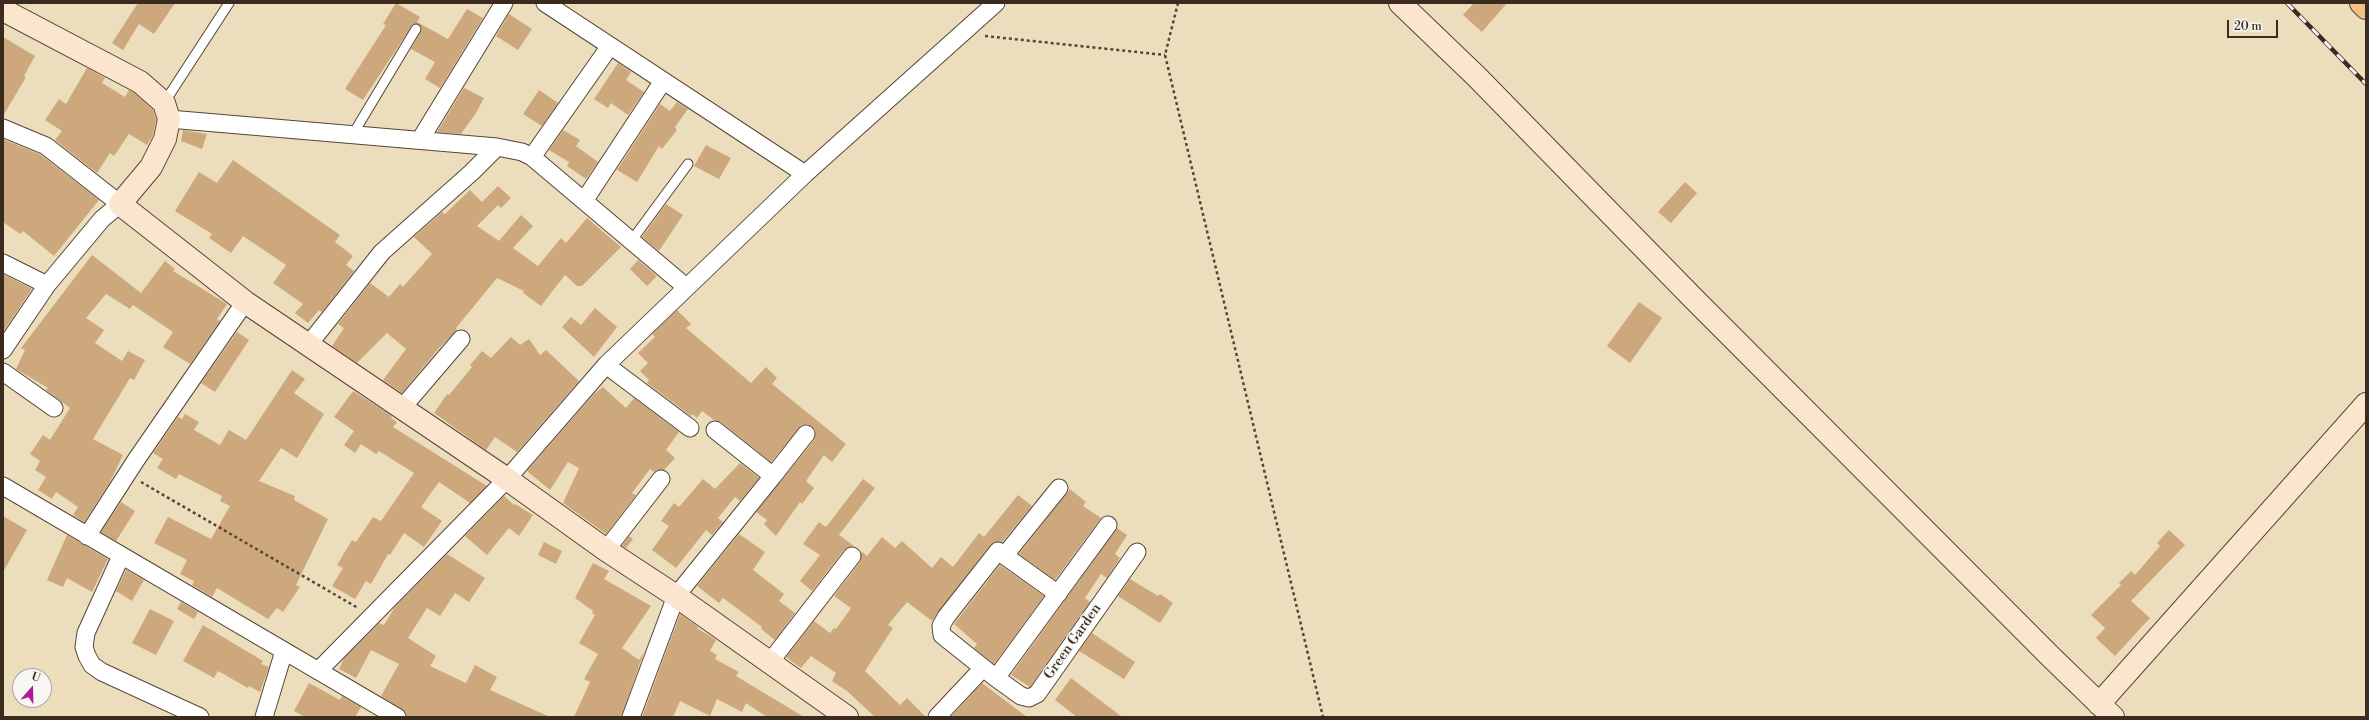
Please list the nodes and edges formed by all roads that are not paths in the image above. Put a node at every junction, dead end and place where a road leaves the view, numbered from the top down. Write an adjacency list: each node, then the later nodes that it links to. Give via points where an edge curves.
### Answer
1 (229, 3): 12 (lane)
2 (504, 3): 15 (street)
3 (545, 3): 10 (street)
4 (996, 3): 19 (street)
5 (1400, 3): 56 (street, via 1482,82 1691,296)
6 (2361, 3): 7 (highway)
7 (2366, 8)
8 (3, 10): 12 (street, via 140,82)
9 (416, 29): 14 (lane)
10 (610, 46): 11 (street); 17 (street)
11 (663, 80): 19 (street); 20 (street)
12 (166, 111): 14 (street); 21 (street, via 165,139 151,167)
13 (3, 128): 21 (street, via 46,146)
14 (354, 134): 15 (street)
15 (420, 140): 16 (street)
16 (497, 147): 17 (street, via 522,152); 28 (street, via 382,252)
17 (532, 157): 20 (street)
18 (688, 164): 22 (lane)
19 (805, 174): 25 (street)
20 (584, 201): 22 (street)
21 (120, 204): 24 (street, via 102,219); 26 (street)
22 (632, 240): 25 (street)
23 (3, 263): 24 (street)
24 (47, 285): 29 (street)
25 (686, 287): 30 (street)
26 (245, 302): 28 (street); 44 (street)
27 (461, 339): 34 (street)
28 (309, 344): 34 (street)
29 (3, 350)
30 (606, 365): 35 (street); 39 (street)
31 (3, 372): 33 (street)
32 (2366, 404): 56 (street)
33 (54, 408)
34 (402, 408): 39 (street)
35 (690, 428)
36 (714, 430): 38 (street)
37 (806, 434): 38 (street)
38 (773, 476): 51 (street)
39 (507, 479): 45 (street); 54 (street)
40 (661, 479): 45 (street)
41 (3, 486): 44 (street)
42 (1059, 488): 47 (street)
43 (1108, 525): 50 (street)
44 (87, 536): 48 (street)
45 (606, 550): 51 (street)
46 (1137, 552): 55 (street, Green Garden, via 1037,694 1030,698 1022,696)
47 (1005, 555): 50 (street); 55 (street, Green Garden, via 996,552 941,626 942,635)
48 (121, 556): 52 (street); 57 (street, via 86,633 84,647 87,656 92,665 102,672)
49 (852, 556): 53 (street)
50 (1058, 594): 55 (street)
51 (676, 596): 53 (street); 60 (street)
52 (284, 651): 54 (street); 58 (street)
53 (770, 662): 61 (street)
54 (318, 671): 59 (street)
55 (990, 673): 62 (street)
56 (2106, 710)
57 (200, 717)
58 (264, 717)
59 (397, 717)
60 (631, 717)
61 (847, 717)
62 (937, 717)

